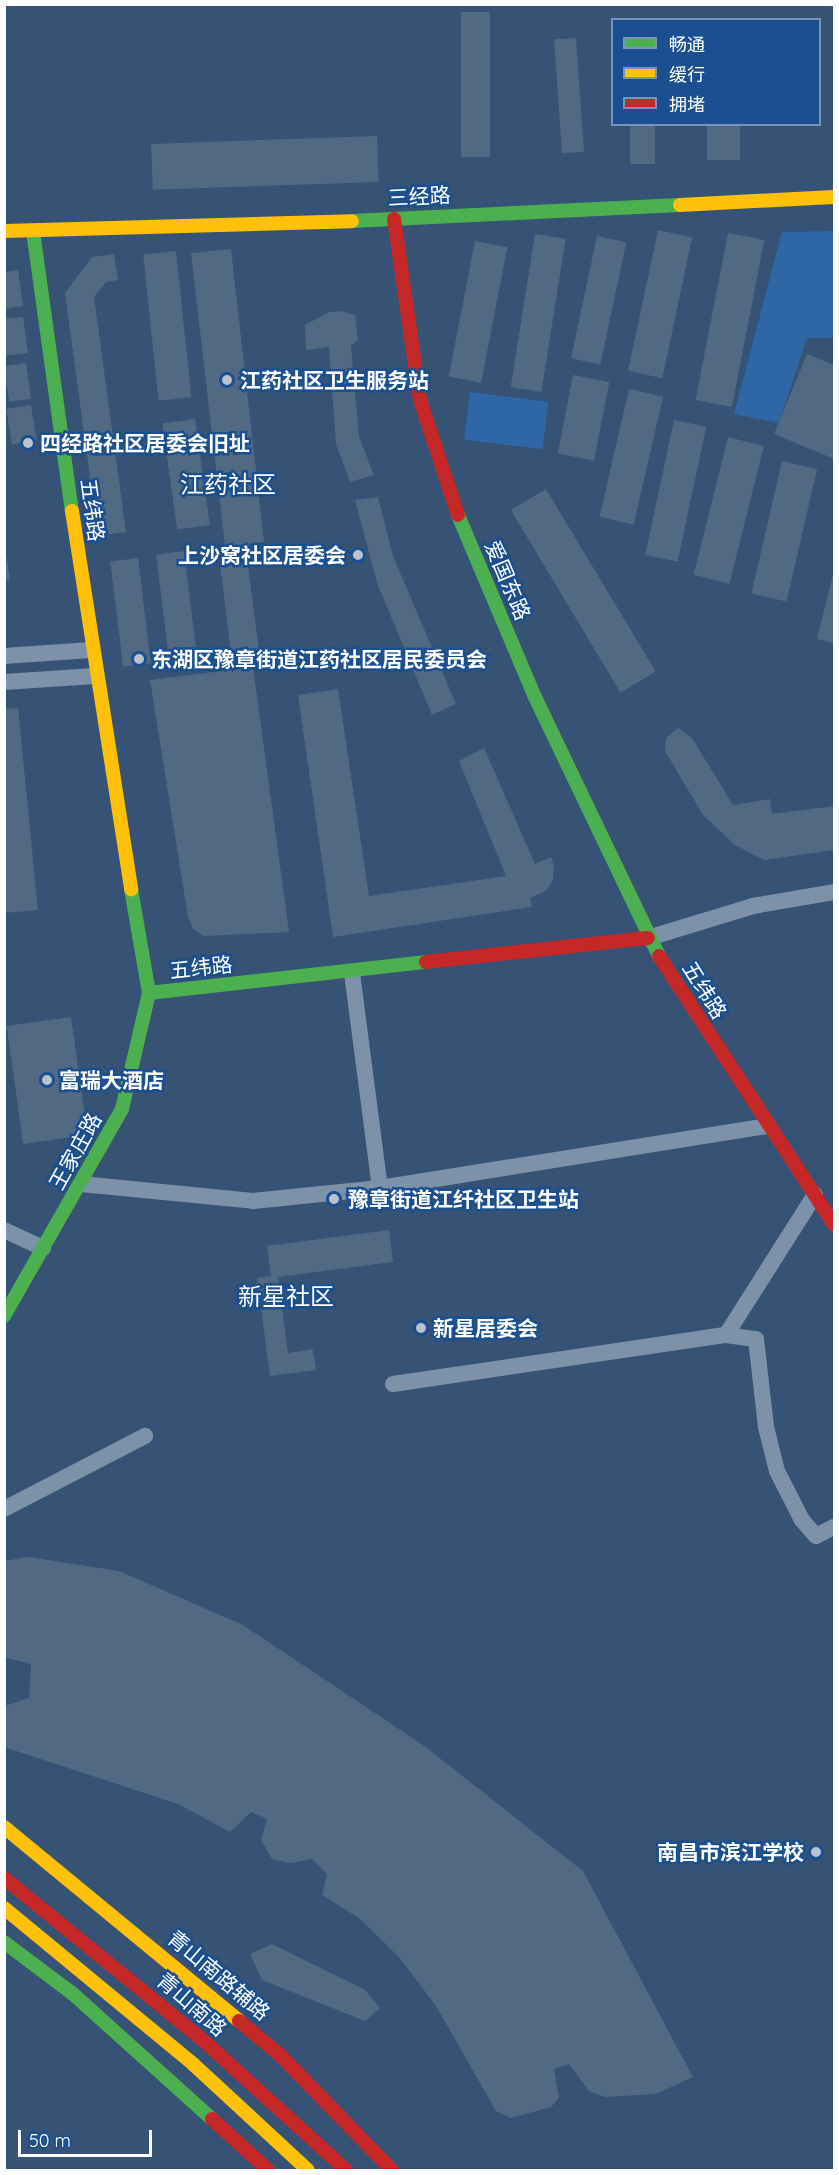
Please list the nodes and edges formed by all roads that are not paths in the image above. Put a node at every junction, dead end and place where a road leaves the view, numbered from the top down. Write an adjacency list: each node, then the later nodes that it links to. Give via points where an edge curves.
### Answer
1 (834, 197): 2 (street, 三经路)
2 (394, 219): 4 (street, 三经路); 10 (street, 爱国东路, via 420,400 464,532)
3 (4, 231): 4 (street, 三经路)
4 (33, 231): 5 (street, 五纬路)
5 (91, 650): 6 (street); 7 (street, 五纬路)
6 (4, 656)
7 (95, 676): 8 (street); 12 (street, 五纬路)
8 (4, 682)
9 (834, 892): 10 (street, via 753,906)
10 (648, 938): 11 (street, 五纬路); 13 (street, 五纬路)
11 (351, 973): 12 (street, 五纬路); 15 (street)
12 (149, 993): 14 (street, 王家庄路, via 122,1109)
13 (767, 1126): 15 (street); 16 (street, 五纬路)
14 (81, 1184): 15 (street, via 253,1201); 19 (street, 王家庄路)
15 (380, 1188)
16 (814, 1195): 17 (street, 五纬路); 21 (street)
17 (834, 1224)
18 (4, 1230): 19 (street)
19 (44, 1248): 20 (street, 王家庄路)
20 (4, 1316)
21 (726, 1335): 22 (street); 25 (street, via 756,1339 766,1427 777,1471 802,1520 816,1536)
22 (393, 1384)
23 (145, 1436): 24 (street)
24 (4, 1509)
25 (834, 1527)
26 (4, 1827): 33 (street, 青山南路辅路, via 280,2055)
27 (4, 1878): 32 (street, 青山南路, via 205,2042)
28 (4, 1908): 31 (street, via 193,2064)
29 (4, 1942): 30 (street, via 72,1993)
30 (268, 2170)
31 (308, 2170)
32 (346, 2170)
33 (392, 2170)

